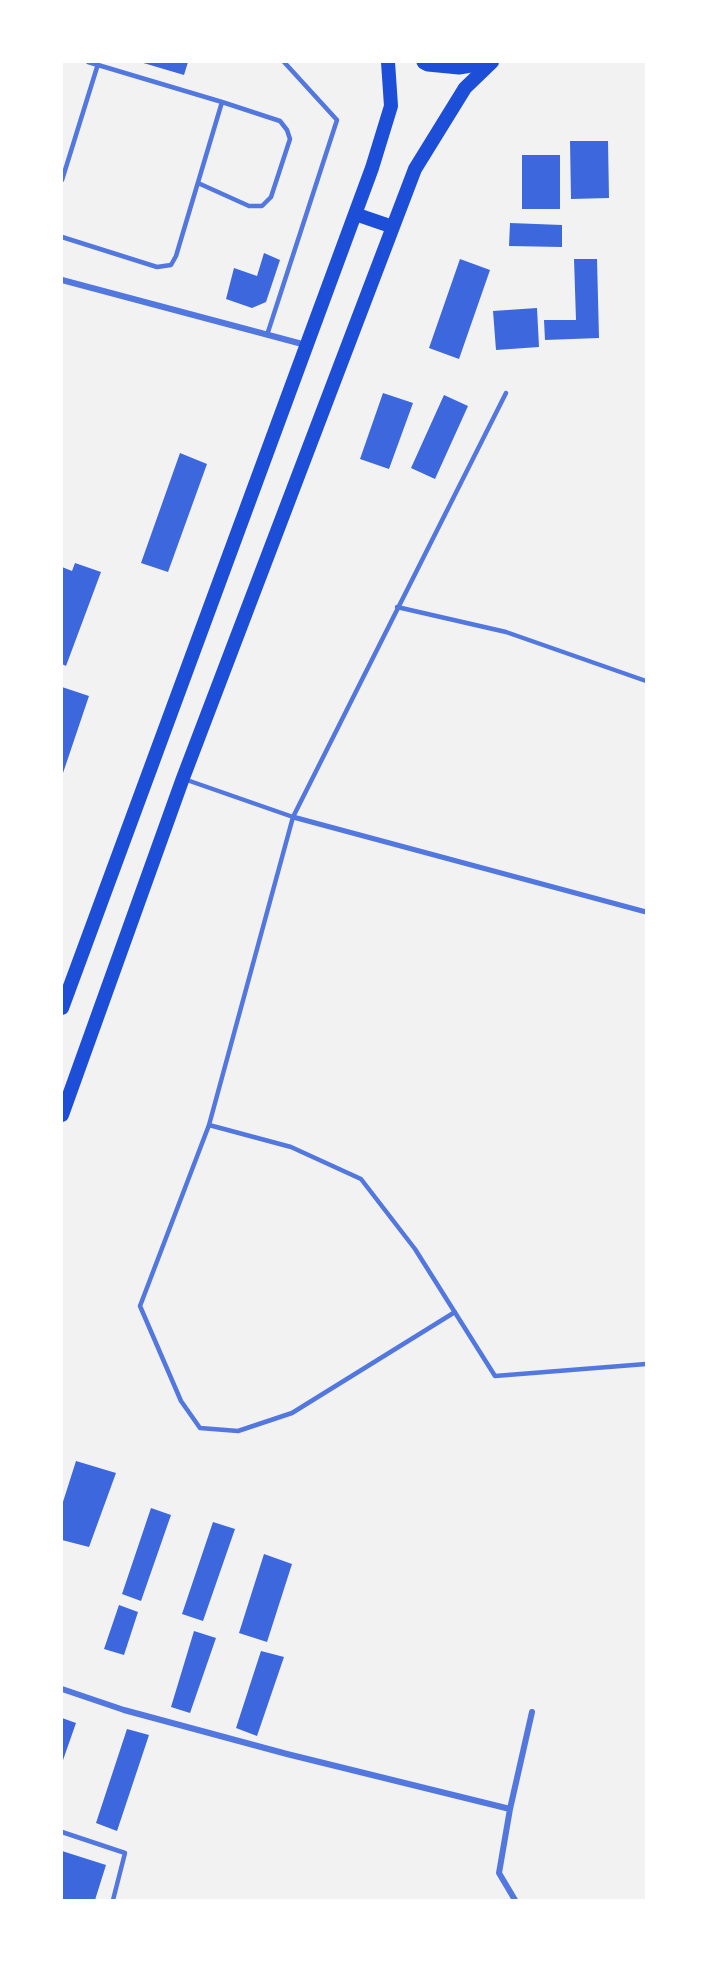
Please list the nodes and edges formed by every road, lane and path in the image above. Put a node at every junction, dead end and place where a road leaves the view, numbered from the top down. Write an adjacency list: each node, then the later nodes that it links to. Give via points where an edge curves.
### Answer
1 (88, 62): 6 (lane)
2 (284, 62): 14 (lane, via 337,120)
3 (388, 62): 10 (main road, via 392,106)
4 (424, 62): 5 (highway, via 459,67)
5 (491, 62): 11 (main road, via 465,88 415,169)
6 (98, 63): 7 (lane); 8 (lane)
7 (222, 102): 9 (lane); 9 (lane, via 280,121 290,139 271,197 262,206 249,206)
8 (62, 180)
9 (198, 183): 12 (lane, via 171,266 157,267)
10 (355, 214): 11 (main road); 15 (main road)
11 (393, 227): 19 (main road)
12 (62, 237)
13 (62, 280): 14 (street)
14 (267, 334): 15 (street)
15 (306, 345): 22 (main road)
16 (506, 393): 17 (lane)
17 (397, 607): 18 (lane, via 506,632); 20 (lane)
18 (646, 681)
19 (183, 778): 20 (lane); 23 (main road)
20 (292, 817): 21 (street); 24 (lane)
21 (646, 912)
22 (62, 1003)
23 (62, 1115)
24 (209, 1125): 25 (lane, via 291,1147 361,1179 415,1250); 25 (lane, via 140,1306 181,1401 200,1428 238,1431 292,1413)
25 (454, 1312): 26 (lane, via 495,1376)
26 (646, 1364)
27 (62, 1689): 29 (street, via 287,1754)
28 (532, 1712): 29 (street)
29 (510, 1809): 32 (street, via 499,1873)
30 (62, 1832): 31 (lane, via 125,1853)
31 (113, 1900)
32 (515, 1900)

